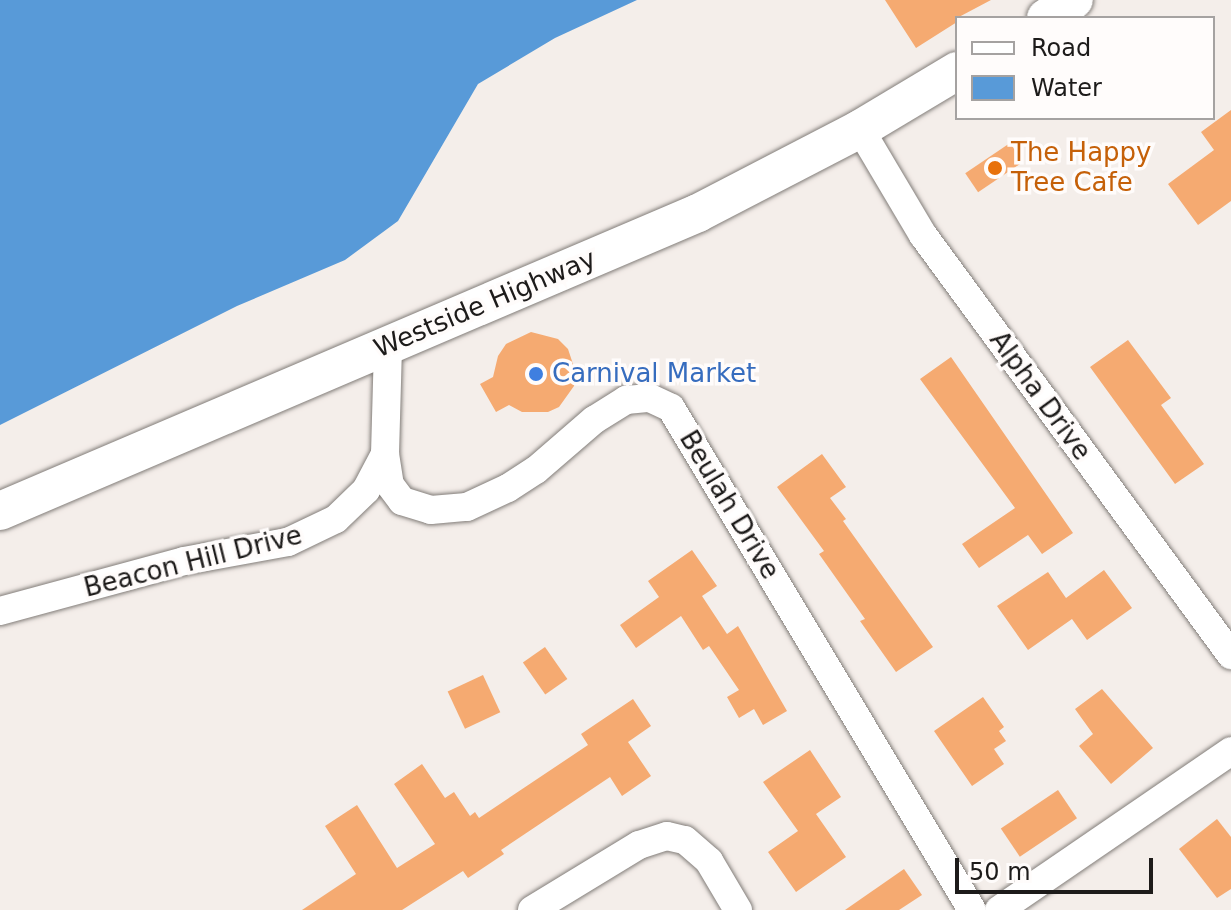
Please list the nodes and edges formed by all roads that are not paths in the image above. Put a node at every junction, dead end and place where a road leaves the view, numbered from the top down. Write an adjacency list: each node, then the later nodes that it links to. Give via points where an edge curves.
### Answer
1 (1074, 0): 2 (main road)
2 (1049, 16)
3 (955, 72): 4 (main road, Westside Highway)
4 (860, 129): 5 (main road, Westside Highway, via 698,213); 9 (street, Alpha Drive, via 923,235)
5 (388, 344): 6 (street, Beacon Hill Drive); 7 (main road, Westside Highway)
6 (385, 454): 8 (street, Beacon Hill Drive, via 373,481 349,509 308,535 184,561); 13 (street, Beulah Drive, via 390,485 402,501 431,510 467,507 536,470 626,400 650,398 671,408)
7 (0, 511)
8 (0, 611)
9 (1231, 655)
10 (1231, 751): 14 (street)
11 (532, 910): 12 (street, via 639,845 667,836 685,840 709,861)
12 (738, 910)
13 (972, 910)
14 (999, 910)

